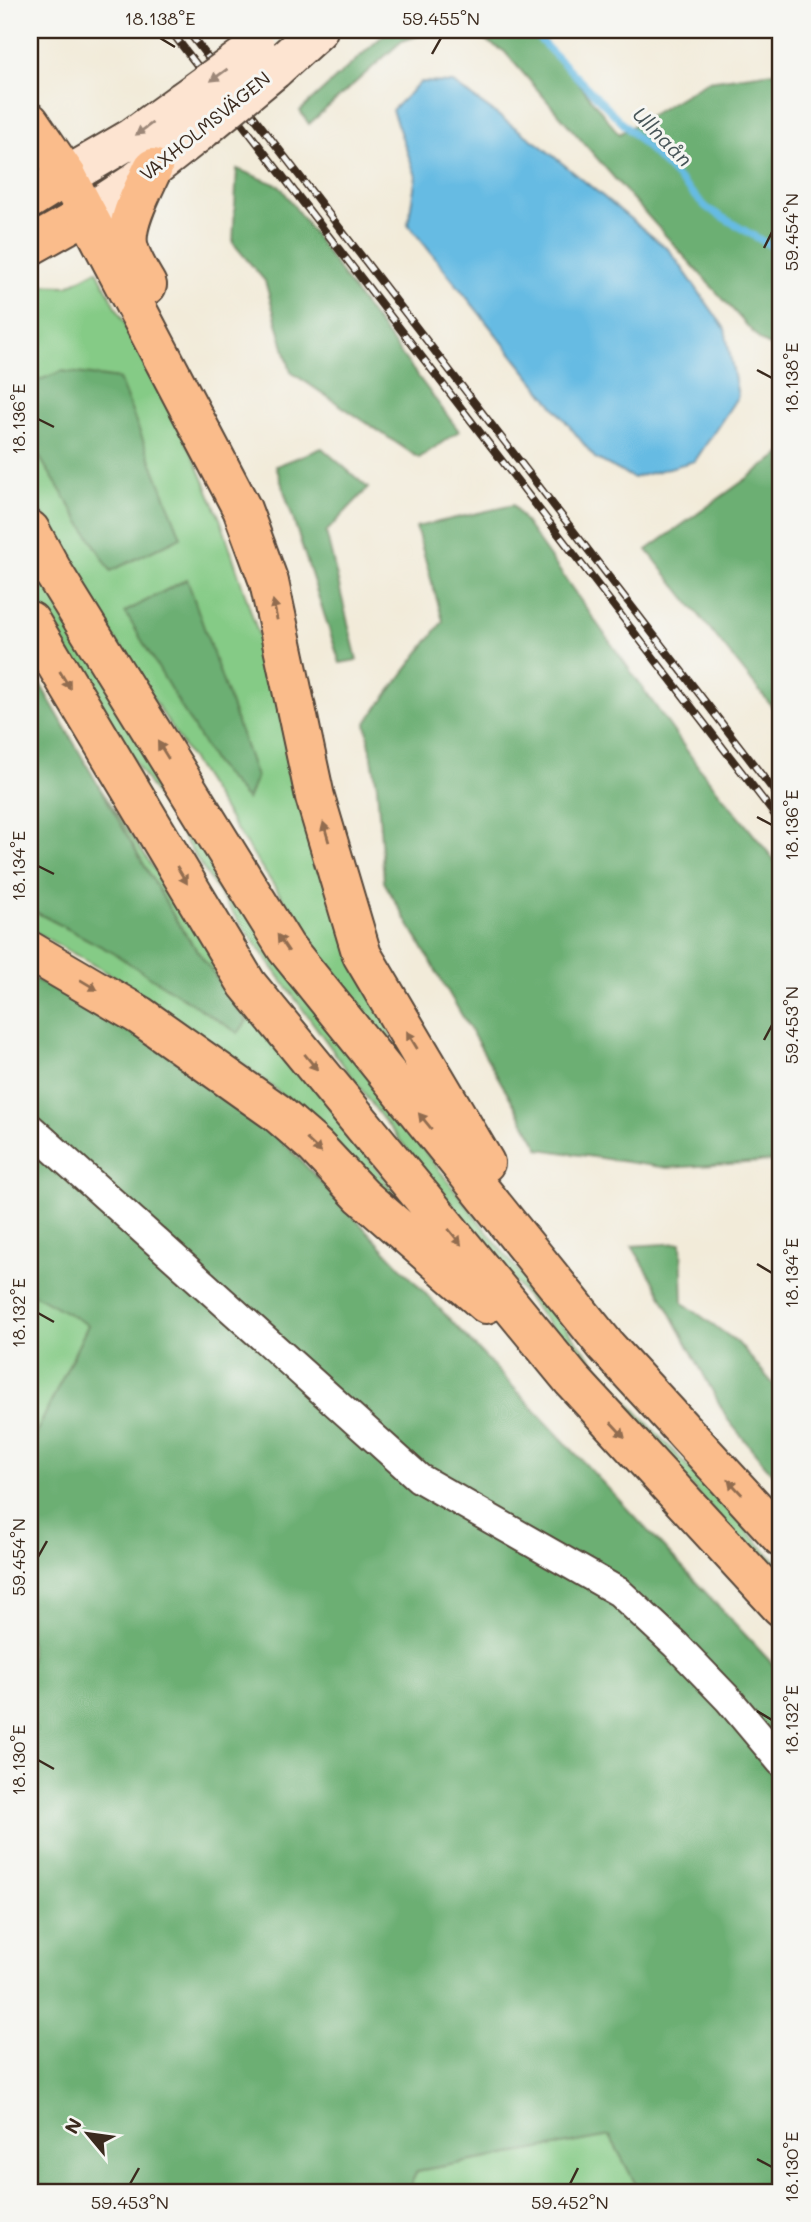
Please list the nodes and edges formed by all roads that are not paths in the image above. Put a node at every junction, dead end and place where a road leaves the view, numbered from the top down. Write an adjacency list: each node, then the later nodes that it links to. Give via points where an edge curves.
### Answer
1 (318, 30): 2 (main road, VAXHOLMSVÄGEN)
2 (271, 49): 3 (main road, VAXHOLMSVÄGEN, bridge)
3 (193, 115): 5 (main road, VAXHOLMSVÄGEN); 6 (main road, one-way to 6, via 132,138)
4 (30, 122): 6 (main road)
5 (153, 168): 8 (main road, VAXHOLMSVÄGEN); 10 (main road, via 134,210 128,243 243,471)
6 (67, 176): 7 (main road); 8 (main road)
7 (30, 199)
8 (87, 214): 9 (main road); 10 (main road)
9 (30, 246)
10 (242, 509): 15 (main road, one-way to 10, via 476,1150 362,955 316,797 270,582)
11 (30, 530): 15 (main road, one-way to 11, via 286,948)
12 (30, 621): 16 (main road, one-way to 16, via 247,984)
13 (30, 951): 16 (main road, one-way to 16, via 139,1015 275,1112 362,1196)
14 (30, 1128): 19 (street, via 419,1478 619,1592 729,1700)
15 (606, 1346): 17 (main road, one-way to 15)
16 (572, 1380): 18 (main road, one-way to 18)
17 (781, 1537)
18 (781, 1607)
19 (781, 1762)

